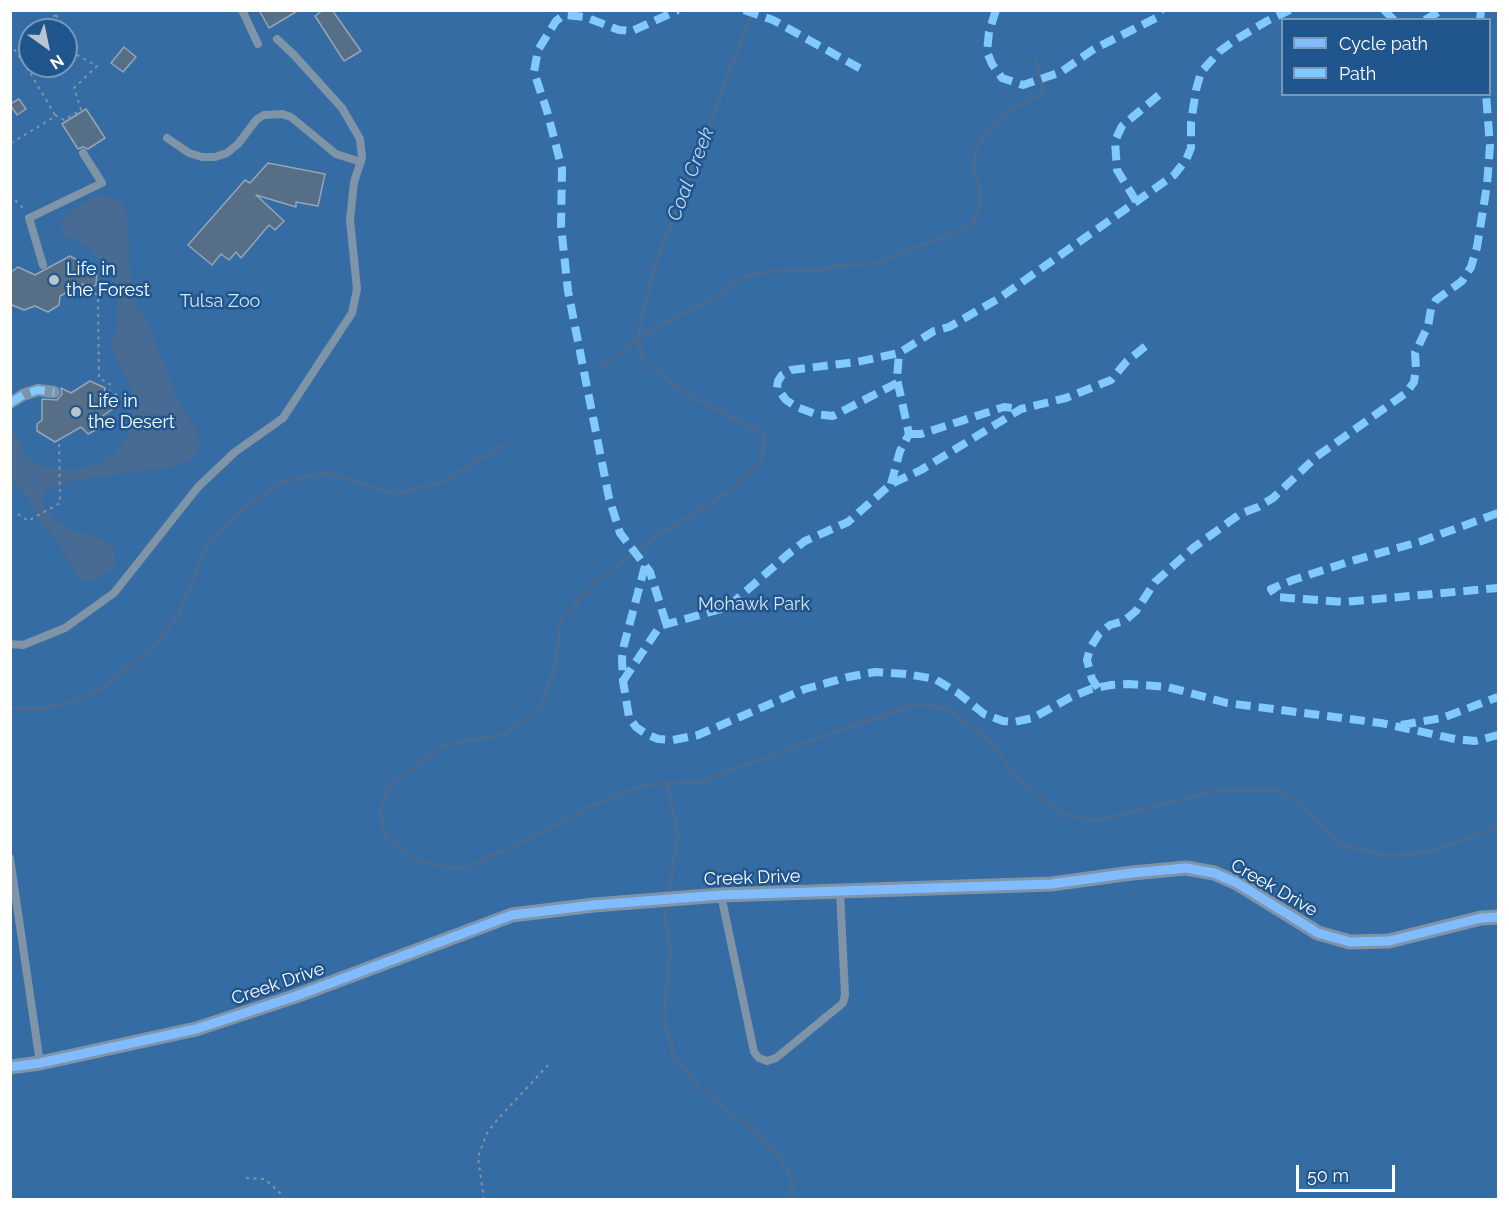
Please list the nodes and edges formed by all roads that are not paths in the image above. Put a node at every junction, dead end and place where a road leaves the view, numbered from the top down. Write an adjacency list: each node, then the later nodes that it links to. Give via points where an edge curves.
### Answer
1 (242, 10): 3 (lane)
2 (276, 39): 6 (lane, via 342,108 360,139)
3 (258, 44)
4 (167, 138): 6 (lane, via 189,153 215,157 238,144 257,119 282,114 336,154)
5 (83, 153): 7 (lane, via 102,183 29,218)
6 (361, 162): 10 (lane, via 354,182 350,220 357,289 352,313 283,418 235,452 198,487 114,593 65,628 23,645)
7 (43, 265)
8 (54, 392): 9 (street, via 38,390)
9 (10, 403)
10 (10, 644)
11 (10, 858): 15 (lane)
12 (840, 891): 13 (street, Creek Drive); 13 (lane, via 843,1003 776,1058 767,1061 754,1052); 14 (street, Creek Drive, via 1051,884 1186,868 1238,883 1318,933 1350,942 1389,940)
13 (721, 895): 15 (street, Creek Drive, via 512,915 196,1029)
14 (1498, 917)
15 (40, 1063): 16 (street, Creek Drive)
16 (10, 1067)

